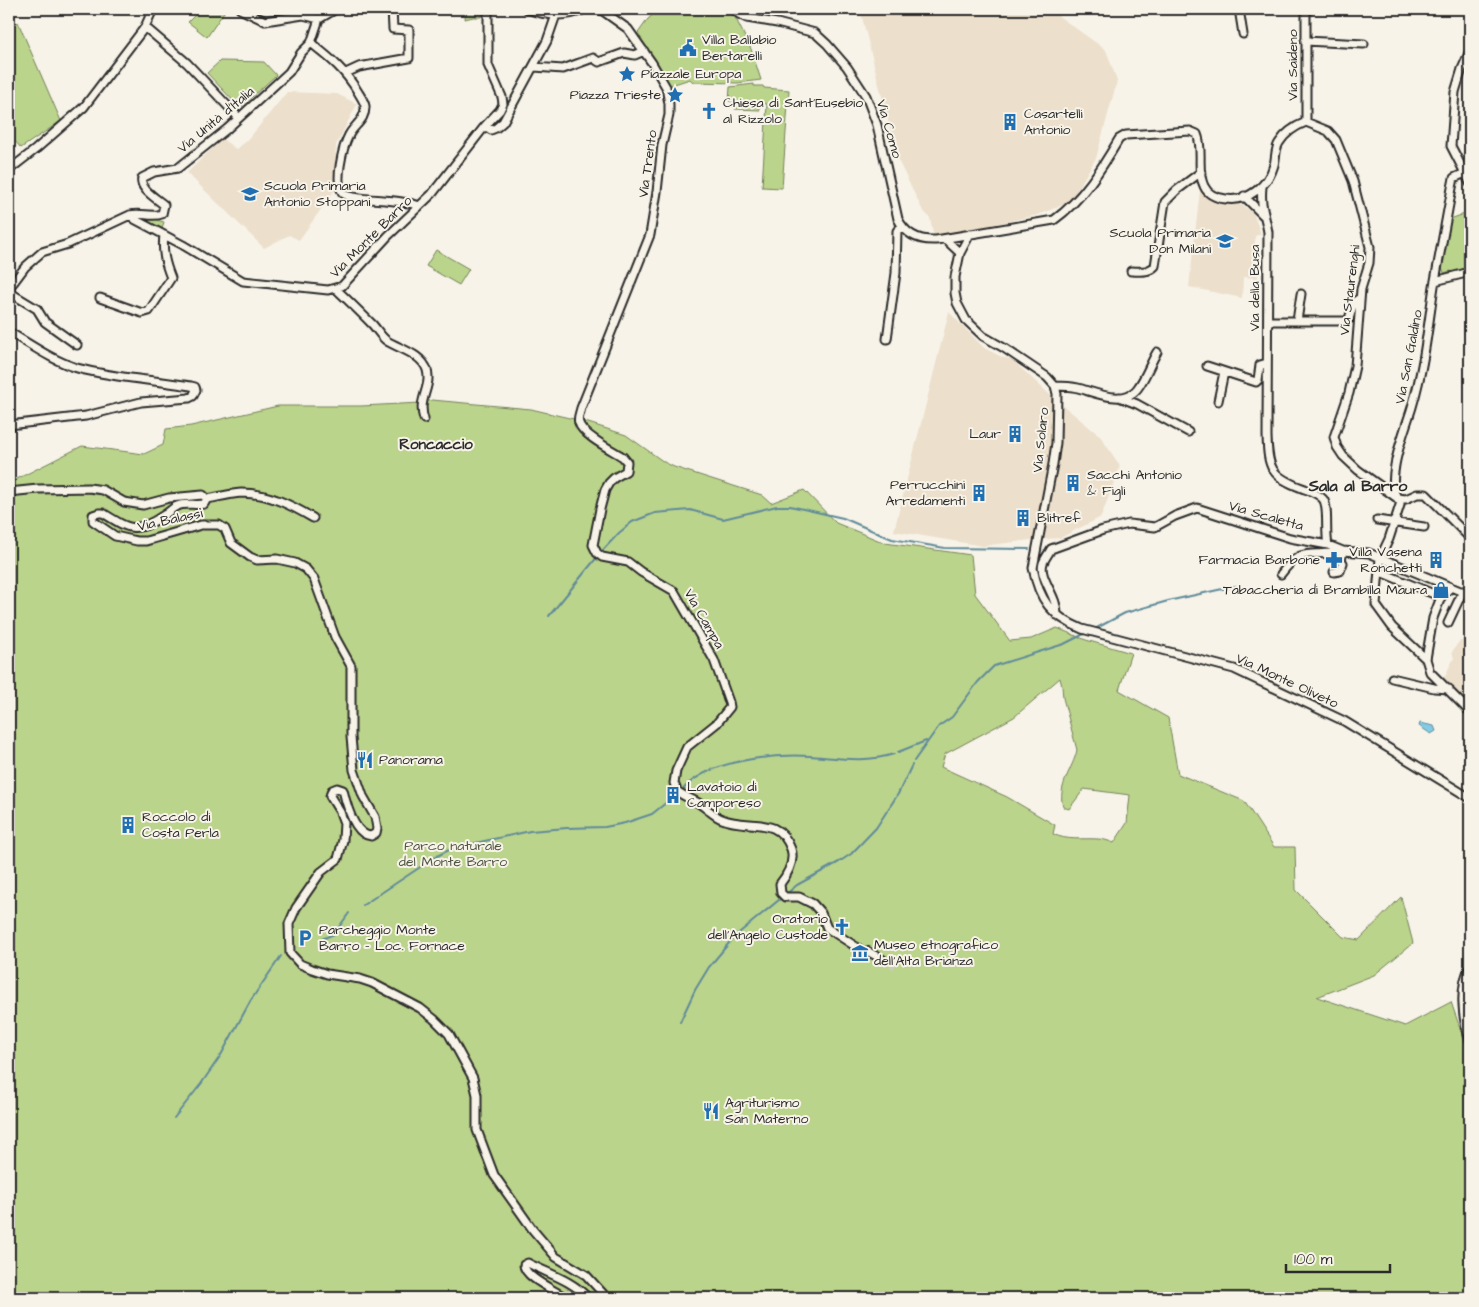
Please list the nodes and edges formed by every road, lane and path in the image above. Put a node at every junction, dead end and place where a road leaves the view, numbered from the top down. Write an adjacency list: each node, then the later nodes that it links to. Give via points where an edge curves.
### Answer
1 (153, 9): 14 (street)
2 (240, 9): 13 (street, via 265,21 303,15)
3 (336, 9): 13 (street)
4 (392, 9): 22 (street, via 393,29 409,30 409,58 359,67)
5 (488, 9): 25 (street, Via Monte Barro, via 488,65 503,104)
6 (527, 9): 12 (street)
7 (583, 9): 12 (street)
8 (600, 9): 19 (street, via 628,29)
9 (734, 9): 35 (street, Via Como, via 747,18 816,34 846,67 866,96 877,124)
10 (1239, 9): 15 (street)
11 (1306, 9): 16 (street, Via Saideno)
12 (556, 15): 21 (street)
13 (319, 19): 17 (street, Via Unità d'Italia)
14 (145, 27): 23 (street, via 187,63); 26 (street, via 84,107)
15 (1243, 34)
16 (1306, 42): 18 (street); 24 (street, Via Saideno)
17 (311, 43): 22 (street); 23 (street, Via Unità d'Italia, via 289,72)
18 (1364, 44)
19 (644, 51): 21 (street, via 635,55 624,53 599,62 593,58 563,69); 38 (street, Via Trento, via 666,87 669,115)
20 (1470, 52): 28 (street, via 1455,92 1451,128 1451,146)
21 (534, 66): 25 (street, via 503,122 491,130)
22 (346, 73): 32 (street, via 364,102 365,111 348,137 341,158 342,191 350,197 399,200)
23 (239, 118): 33 (street, Via Unità d'Italia, via 178,168 154,172 142,178 143,187 164,205 162,214)
24 (1306, 122): 30 (street, via 1296,126 1279,143 1275,164); 49 (street, Via Staurenghi, via 1328,131 1336,140 1353,181 1370,247)
25 (485, 126): 32 (street, Via Monte Barro)
26 (9, 170)
27 (1201, 172): 31 (street, via 1204,187 1210,194 1230,200); 36 (street, via 1197,134 1190,131 1126,135 1119,139 1087,187 1054,220); 41 (street, via 1165,202 1155,266 1146,272)
28 (1465, 173): 29 (street); 43 (street, Via San Galdino, via 1454,178)
29 (1470, 183)
30 (1262, 187): 31 (street, via 1254,194); 34 (street, Via della Busa)
31 (1244, 196): 34 (street)
32 (419, 206): 45 (street, Via Monte Barro, via 342,286)
33 (130, 214): 37 (street, Via Monte Barro); 44 (street, via 68,244 42,252)
34 (1263, 215): 50 (street, Via della Busa, via 1268,232)
35 (902, 226): 39 (street, via 924,241); 53 (street, via 897,231 896,273)
36 (970, 234): 39 (street); 40 (street)
37 (164, 235): 45 (street, Via Monte Barro, via 243,281 328,290); 48 (street, via 165,263 172,278 149,311 142,314)
38 (650, 235): 90 (street, Via Campa, via 578,420 589,435 627,462 626,471 609,483 602,499 593,545 602,557 628,562 674,591 714,660 729,702 730,707 717,723 687,747 676,771 674,783 677,791 723,820 767,825 779,831 792,851 791,864 780,884 783,895 799,897 813,904 827,928)
39 (945, 238): 40 (street)
40 (960, 253): 59 (street, via 954,293 966,320 983,336 1047,377)
41 (1131, 271)
42 (1470, 272): 43 (street)
43 (1435, 281): 66 (street, Via San Galdino, via 1425,354 1393,476)
44 (9, 286)
45 (336, 288): 62 (street, via 385,340 423,362 428,380 421,403)
46 (9, 292): 54 (street, via 38,309 45,322)
47 (1301, 294): 51 (street)
48 (100, 298)
49 (1360, 298): 51 (street, via 1354,302 1346,321); 66 (street, Via Staurenghi, via 1355,366 1334,436 1343,456)
50 (1268, 321): 51 (street); 56 (street, Via della Busa)
51 (1297, 321)
52 (9, 332): 63 (street, via 78,368 192,386 196,390 189,398 142,402 86,416)
53 (887, 339)
54 (77, 345)
55 (1157, 352): 60 (street, via 1136,390 1129,396)
56 (1267, 363): 58 (street, Via della Busa, via 1260,365 1256,382); 73 (street, Via della Busa, via 1268,462 1277,476 1316,493 1324,500)
57 (1207, 366): 58 (street, Via della Busa)
58 (1224, 372): 61 (street)
59 (1054, 386): 60 (street); 83 (street, Via Solaro, via 1058,406 1056,443 1033,568 1042,598)
60 (1119, 397): 64 (street)
61 (1218, 401)
62 (424, 419)
63 (9, 425)
64 (1188, 432)
65 (9, 492): 67 (street, Via Balassi, via 89,488 103,490 124,502 144,505 196,495 203,495)
66 (1396, 498): 70 (street, Via San Galdino, via 1400,502); 72 (street, via 1426,494)
67 (206, 499): 68 (street, via 242,493 281,500); 97 (street, Via Balassi, via 204,504 177,506 140,528 124,526 103,513 94,515 93,521 115,536 137,541 201,525 219,525 225,529 231,543 250,557 295,563 314,579 328,621 351,666 354,770 377,828 376,833 370,836 362,833 350,814 343,790 332,790 330,796 344,823 343,840 338,858 321,872 296,908 289,924 290,953 300,964 328,974 372,983 420,1008 449,1034 473,1078 477,1095 477,1130 494,1175 556,1257 586,1275)
68 (313, 518)
69 (1377, 520): 70 (street)
70 (1394, 523): 71 (street); 75 (street, Via San Galdino)
71 (1424, 527)
72 (1470, 538)
73 (1328, 545): 74 (street, Via Scaletta); 83 (street, Via Scaletta, via 1290,538 1197,508 1156,527 1129,524 1103,530 1051,548 1043,564 1044,579 1058,606)
74 (1343, 551): 75 (street, via 1369,553); 77 (street, via 1340,571); 78 (street, Via Scaletta, via 1304,553 1290,561)
75 (1380, 558): 76 (street, Via San Galdino); 79 (street)
76 (1378, 571): 82 (street); 85 (street, Via San Galdino, via 1376,605 1392,627)
77 (1334, 572)
78 (1281, 574)
79 (1451, 587): 80 (street); 82 (street)
80 (1463, 591): 81 (street); 84 (street)
81 (1470, 595)
82 (1441, 597): 85 (street, via 1433,618)
83 (1054, 613): 89 (street, Via Monte Oliveto, via 1082,629 1234,669 1344,721)
84 (1448, 623)
85 (1426, 659): 87 (street, Via San Galdino, via 1430,672)
86 (1392, 678): 87 (street)
87 (1449, 689): 88 (street, Via San Galdino)
88 (1470, 712)
89 (1470, 798)
90 (858, 948)
91 (867, 951): 92 (street)
92 (882, 959)
93 (1470, 967): 94 (street, via 1464,986 1464,1015)
94 (1470, 1039)
95 (566, 1298): 96 (street, via 533,1278 524,1270 524,1265 528,1263 569,1282)
96 (588, 1298)
97 (607, 1298)

